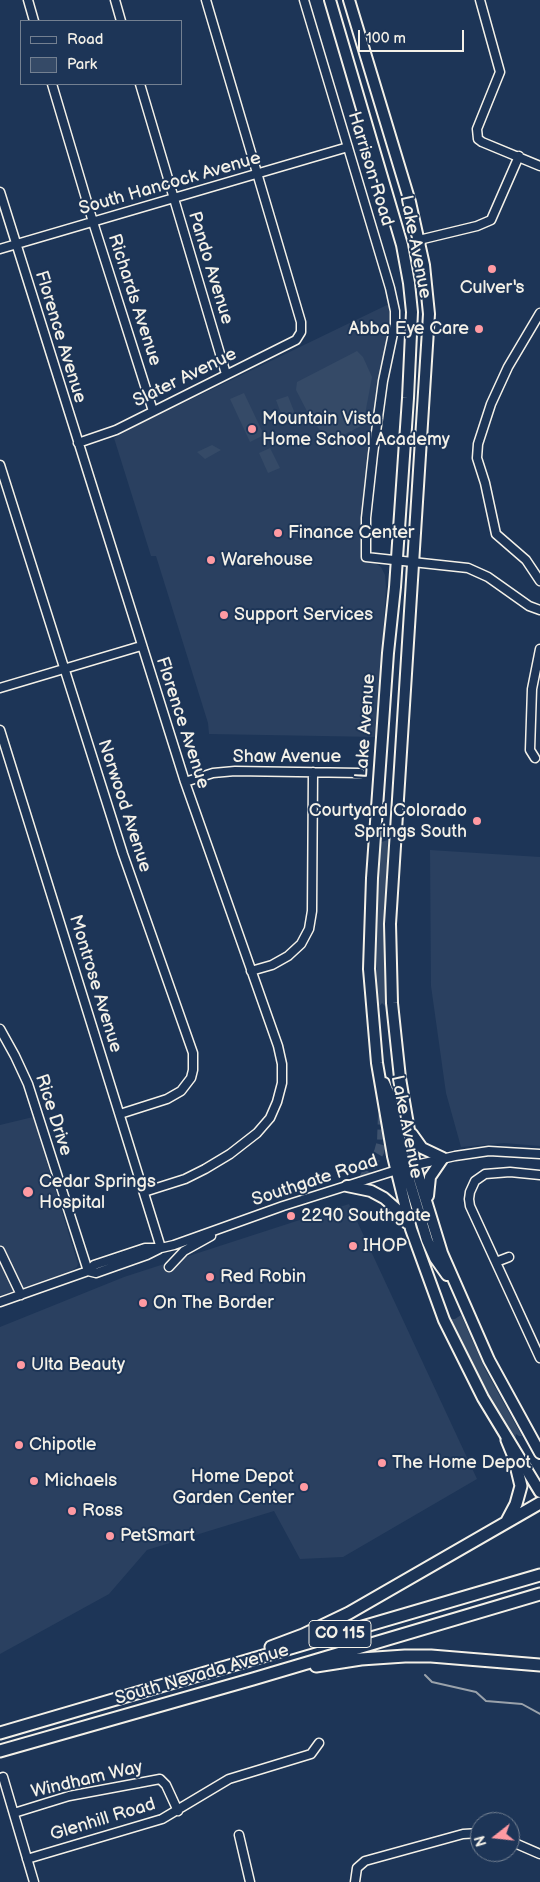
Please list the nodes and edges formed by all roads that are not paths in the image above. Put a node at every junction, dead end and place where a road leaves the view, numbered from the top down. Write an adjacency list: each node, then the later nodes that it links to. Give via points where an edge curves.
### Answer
1 (28, 0): 8 (street)
2 (115, 0): 9 (street)
3 (206, 0): 15 (street)
4 (304, 0): 12 (street, Harrison Road)
5 (330, 0): 27 (main road, Lake Avenue, via 390,198 409,283 411,343)
6 (349, 0): 19 (main road, Lake Avenue)
7 (480, 0): 13 (street, via 500,72 477,134 482,142)
8 (34, 20)
9 (121, 20)
10 (52, 85): 18 (street, Richards Avenue)
11 (140, 85): 17 (street, Pando Avenue)
12 (348, 146): 15 (street, South Hancock Avenue); 27 (street, Harrison Road, via 395,312 373,454 366,518 366,557)
13 (518, 156): 14 (street); 19 (street, via 491,220)
14 (540, 166)
15 (257, 173): 17 (street, South Hancock Avenue); 23 (street, Slater Avenue, via 301,322 301,332 296,340)
16 (0, 192): 20 (street, Florence Avenue)
17 (174, 198): 18 (street, South Hancock Avenue); 23 (street, Pando Avenue)
18 (93, 222): 20 (street, South Hancock Avenue); 24 (street, Richards Avenue)
19 (419, 240): 28 (main road, Lake Avenue, via 429,314)
20 (16, 244): 21 (street, South Hancock Avenue); 25 (street, Florence Avenue)
21 (0, 249)
22 (540, 313): 29 (street, via 508,367 491,404 477,452 496,534 526,560)
23 (226, 374): 24 (street, Slater Avenue)
24 (153, 411): 25 (street, Slater Avenue, via 116,430)
25 (78, 443): 31 (street, Florence Avenue)
26 (0, 465): 33 (street, Norwood Avenue)
27 (396, 560): 28 (street); 46 (main road, Lake Avenue, via 369,970 378,1071)
28 (414, 562): 30 (street, via 468,568 497,582 529,606); 43 (main road, Lake Avenue, via 390,924 392,1003)
29 (540, 581)
30 (540, 610)
31 (141, 646): 33 (street); 39 (street, Florence Avenue)
32 (540, 649): 36 (street, via 532,699 530,750)
33 (64, 669): 34 (street); 42 (street, Norwood Avenue, via 123,854 193,1053 193,1070 181,1091)
34 (0, 688)
35 (0, 730): 42 (street, Montrose Avenue)
36 (534, 758)
37 (313, 772): 38 (street, Shaw Avenue); 39 (street, Shaw Avenue, via 224,771); 40 (street, via 312,911 309,929 288,956)
38 (360, 772)
39 (185, 782): 40 (street, Florence Avenue)
40 (251, 971): 49 (street, Florence Avenue, via 280,1055 282,1083 274,1110 257,1133 230,1154 194,1175)
41 (0, 1029): 58 (street, Rice Drive, via 28,1084)
42 (120, 1114): 49 (street, Montrose Avenue)
43 (408, 1126): 45 (main road, via 422,1148); 46 (main road, Lake Avenue)
44 (540, 1154): 45 (street, Southgate Road, via 488,1151)
45 (443, 1158): 46 (street, Southgate Road); 50 (main road, via 430,1177)
46 (406, 1167): 48 (street, Southgate Road); 50 (main road, Lake Avenue); 52 (main road, Lake Avenue); 59 (main road, via 427,1240)
47 (540, 1175): 56 (street, via 494,1172 479,1177 472,1186 470,1206)
48 (347, 1186): 51 (street, Southgate Road); 52 (main road, via 371,1191 384,1198)
49 (144, 1192): 53 (street, Montrose Avenue)
50 (429, 1210): 59 (main road, Lake Avenue)
51 (226, 1227): 53 (street, Southgate Road); 57 (street, via 184,1251)
52 (412, 1229): 63 (main road, Lake Avenue, via 444,1320)
53 (161, 1248): 58 (street, Southgate Road, via 96,1273)
54 (0, 1251): 60 (street)
55 (509, 1257): 56 (street)
56 (496, 1262): 62 (street)
57 (168, 1267)
58 (88, 1271): 60 (street, Southgate Road)
59 (458, 1292): 64 (main road, Lake Avenue, via 488,1360)
60 (21, 1295): 61 (street, Southgate Road)
61 (0, 1302)
62 (539, 1355)
63 (507, 1440): 65 (main road, Lake Avenue); 67 (highway, via 521,1486)
64 (540, 1453)
65 (540, 1492)
66 (540, 1504): 67 (highway)
67 (507, 1522): 72 (highway, via 327,1624)
68 (540, 1576): 72 (highway, South Nevada Avenue / CO 115)
69 (540, 1594): 71 (highway, South Nevada Avenue / CO 115)
70 (540, 1664): 71 (highway, via 405,1656 361,1659)
71 (254, 1679): 75 (highway, South Nevada Avenue / CO 115)
72 (158, 1687): 73 (highway, South Nevada Avenue / CO 115)
73 (0, 1733)
74 (319, 1743): 77 (street, Glenhill Road, via 311,1754 229,1779)
75 (0, 1751)
76 (3, 1777): 78 (street)
77 (178, 1811): 78 (street, Windham Way, via 160,1778 69,1796); 83 (street, Glenhill Road, via 153,1822)
78 (14, 1813): 83 (street)
79 (470, 1834): 86 (street, via 370,1859 357,1868)
80 (239, 1835): 85 (street)
81 (520, 1845): 82 (street)
82 (540, 1854)
83 (27, 1859): 84 (street)
84 (34, 1882)
85 (250, 1882)
86 (354, 1882)

